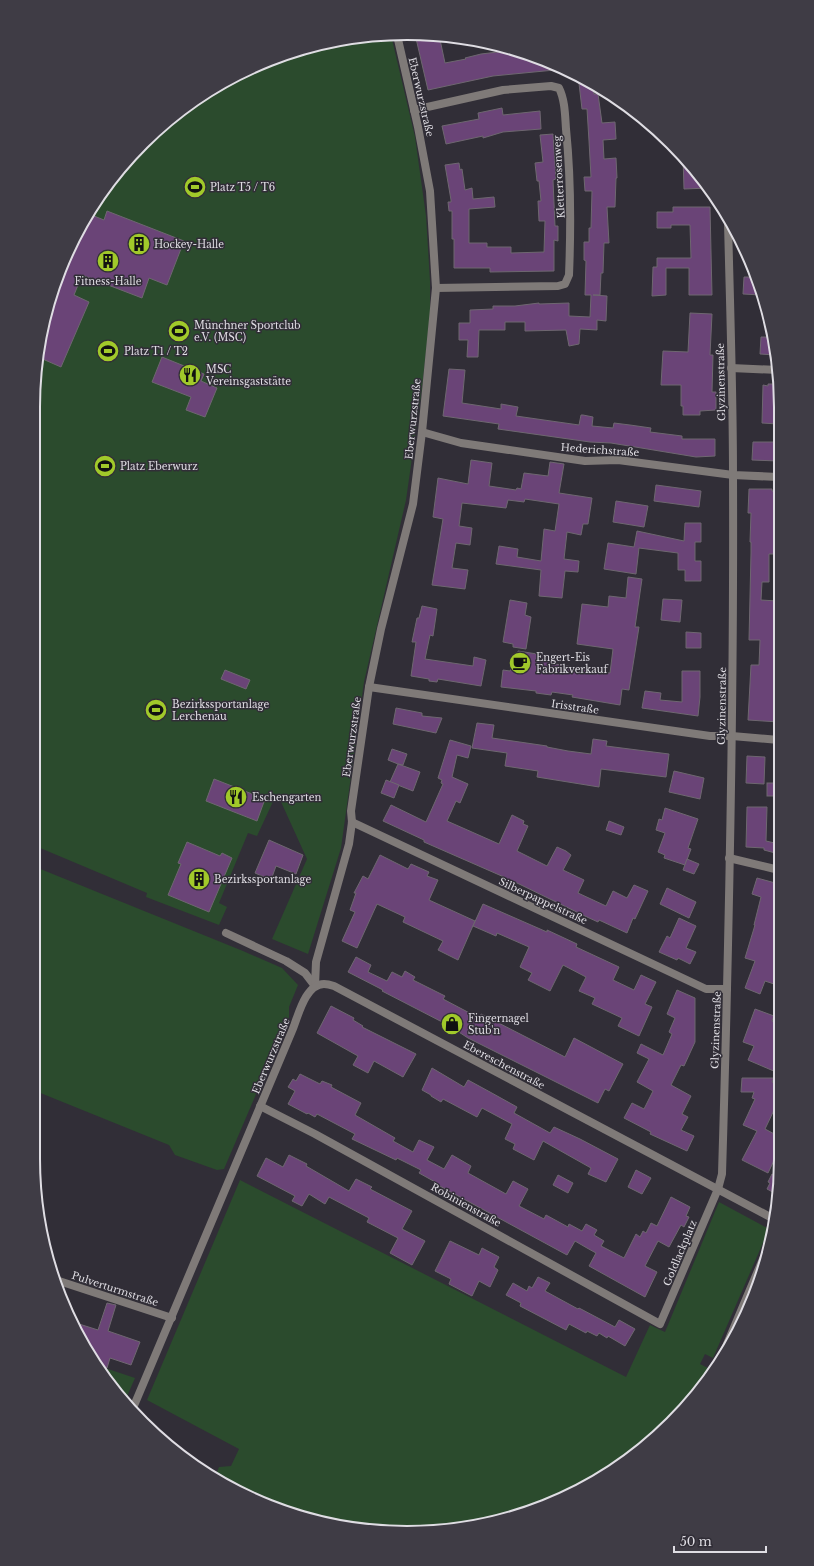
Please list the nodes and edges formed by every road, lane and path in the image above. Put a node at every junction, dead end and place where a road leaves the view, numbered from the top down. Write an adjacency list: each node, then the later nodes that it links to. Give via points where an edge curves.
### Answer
1 (398, 40): 2 (street, Eberwurzstraße)
2 (414, 110): 4 (street, Eberwurzstraße, via 430,191); 4 (street, Kletterrosenweg, via 503,90 544,86 559,88 563,96 571,201 569,275 565,284)
3 (728, 230): 5 (street, Glyzinenstraße)
4 (436, 288): 7 (street, Eberwurzstraße)
5 (731, 368): 6 (street); 8 (street, Glyzinenstraße)
6 (772, 370)
7 (422, 432): 8 (street, Hederichstraße, via 461,444 585,461 618,460); 10 (street, Eberwurzstraße, via 413,504)
8 (733, 475): 9 (street, Hederichstraße); 11 (street, Glyzinenstraße)
9 (774, 477)
10 (369, 686): 11 (street, Irisstraße, via 710,736); 13 (street, Eberwurzstraße, via 351,811)
11 (732, 736): 12 (street, Irisstraße); 14 (street, Glyzinenstraße)
12 (774, 740)
13 (352, 822): 17 (street, Eberwurzstraße, via 349,844 316,962); 18 (street, Silberpappelstraße, via 706,989)
14 (729, 858): 15 (street); 18 (street, Glyzinenstraße)
15 (774, 869)
16 (226, 933): 17 (street, via 286,961 305,973)
17 (315, 986): 19 (street, Eberwurzstraße, via 308,992); 20 (street, Ebereschenstraße, via 334,986)
18 (727, 989): 20 (street, Glyzinenstraße, via 722,1174)
19 (260, 1106): 23 (street, Eberwurzstraße); 24 (street, Robinienstraße)
20 (718, 1189): 21 (street, Ebereschenstraße); 24 (street, Goldlackplatz)
21 (769, 1217)
22 (61, 1282): 23 (street, Pulverturmstraße)
23 (172, 1318): 25 (street, Eberwurzstraße)
24 (660, 1324)
25 (134, 1405)

